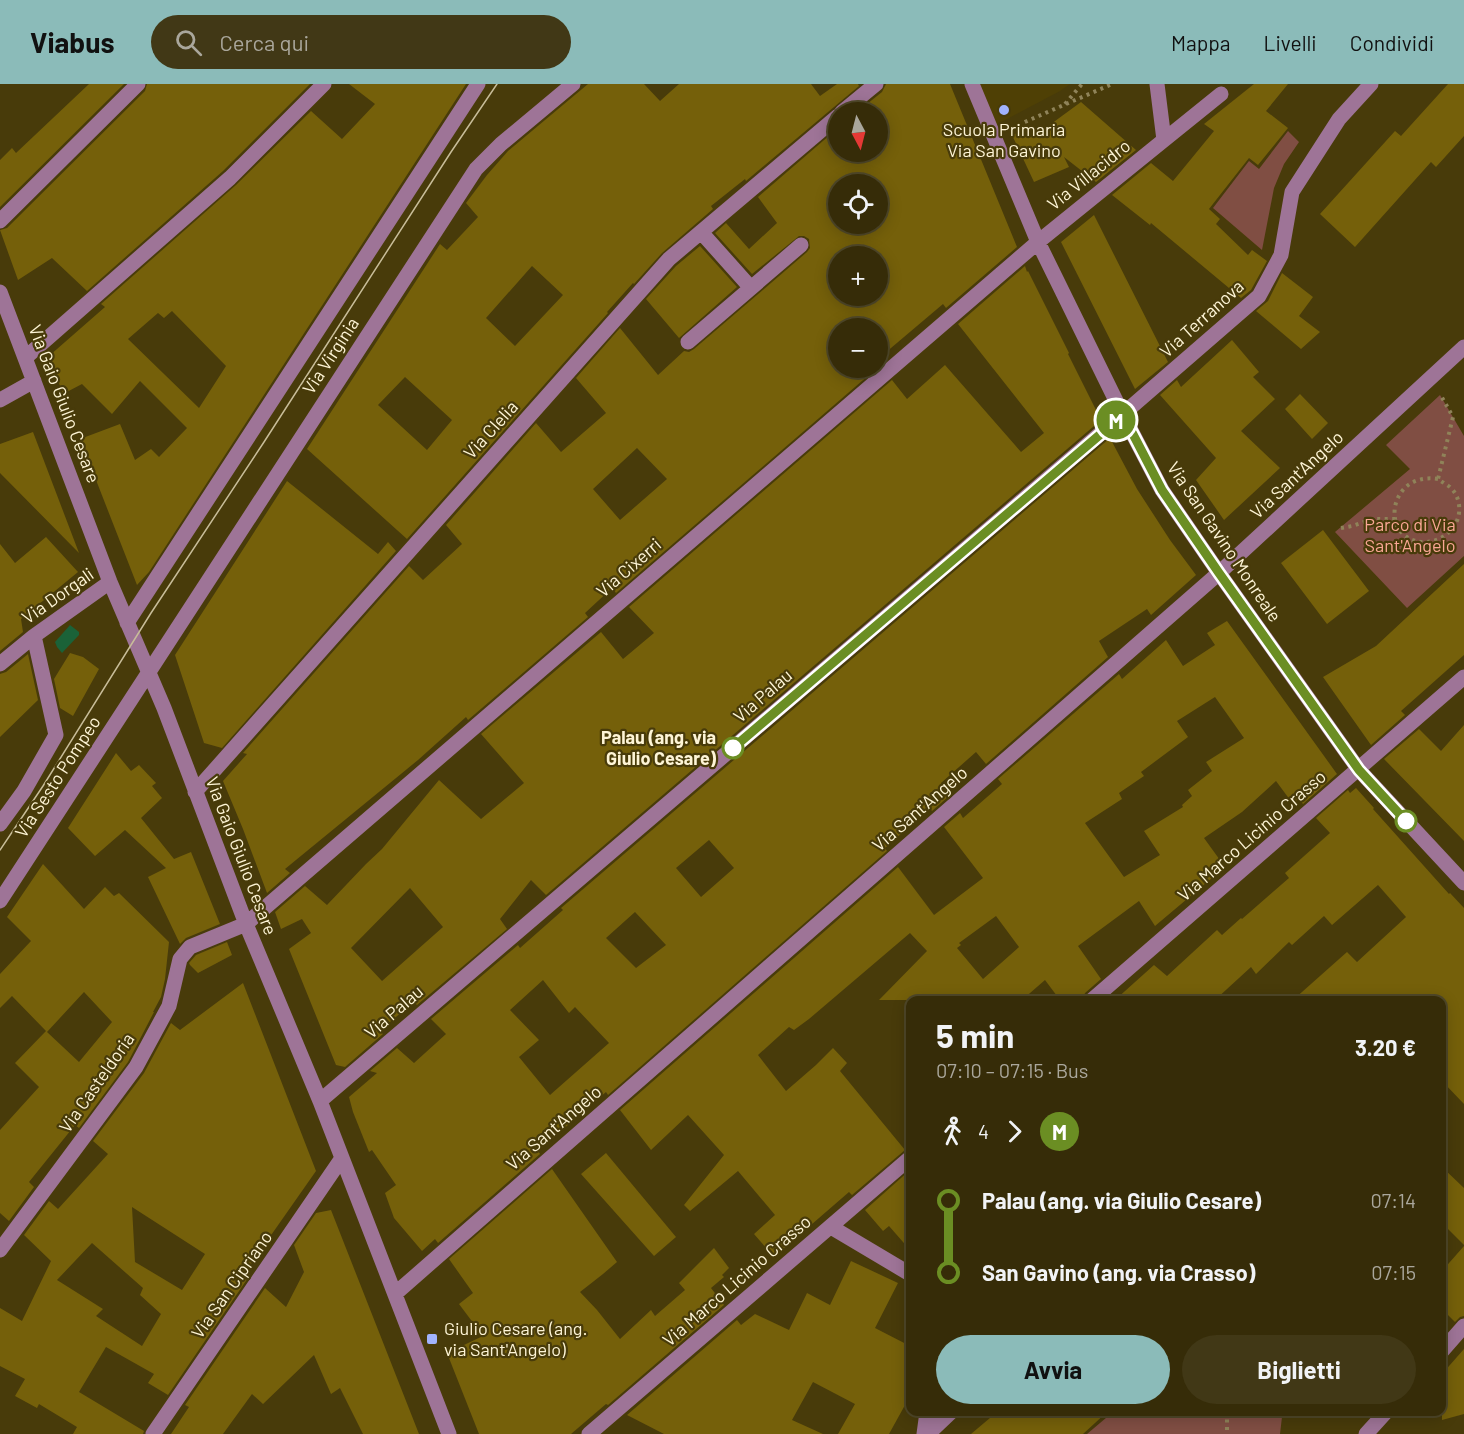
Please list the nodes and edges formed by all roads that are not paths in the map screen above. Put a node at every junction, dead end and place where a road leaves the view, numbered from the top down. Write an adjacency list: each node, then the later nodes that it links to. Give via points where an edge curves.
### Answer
1 (138, 84): 13 (street)
2 (324, 84): 21 (street, via 230,178)
3 (478, 84): 27 (street, Via Virginia)
4 (573, 84): 30 (street, Via Virginia, via 476,169)
5 (876, 84): 10 (street)
6 (972, 84): 15 (street, Via San Gavino Monreale)
7 (1157, 84): 12 (street)
8 (1371, 84): 24 (street, Via Terranova, via 1339,119 1292,192 1281,255 1258,296)
9 (1221, 94): 12 (street, Via Villacidro)
10 (855, 102)
11 (828, 124): 14 (street, Via Clelia)
12 (1164, 140): 15 (street, Via Villacidro)
13 (0, 221)
14 (701, 232): 17 (street); 33 (street, Via Clelia, via 669,258)
15 (1038, 242): 24 (street, Via San Gavino Monreale); 37 (street, Via Cixerri)
16 (801, 245): 17 (street)
17 (751, 288): 19 (street)
18 (0, 292): 21 (street, Via Gaio Giulio Cesare)
19 (688, 342)
20 (1464, 347): 25 (street, Via Sant'Angelo)
21 (25, 358): 22 (street, Via Gaio Giulio Cesare)
22 (34, 381): 23 (street); 26 (street, Via Gaio Giulio Cesare)
23 (0, 400)
24 (1123, 415): 25 (street, Via San Gavino Monreale, via 1162,490); 39 (street, Via Palau)
25 (1219, 573): 32 (street, Via San Gavino Monreale); 45 (street, Via Sant'Angelo)
26 (110, 582): 27 (street, Via Gaio Giulio Cesare); 28 (street, Via Dorgali)
27 (127, 622): 30 (street, Via Gaio Giulio Cesare)
28 (34, 636): 29 (street, Via Dorgali); 34 (street, via 56,735)
29 (0, 664)
30 (150, 674): 33 (street, Via Gaio Giulio Cesare); 36 (street, Via Sesto Pompeo)
31 (1464, 677): 32 (street, Via Marco Licinio Crasso)
32 (1359, 770): 35 (street, Via San Gavino Monreale); 38 (street, Via Marco Licinio Crasso)
33 (195, 792): 37 (street, Via Gaio Giulio Cesare)
34 (0, 824)
35 (1464, 883)
36 (0, 902)
37 (246, 924): 39 (street, Via Gaio Giulio Cesare); 43 (street, Via Casteldoria, via 190,947 180,959 169,1006 135,1067)
38 (1097, 996)
39 (320, 1101): 40 (street, Via Gaio Giulio Cesare)
40 (342, 1158): 45 (street, Via Gaio Giulio Cesare); 51 (street, Via San Cipriano)
41 (906, 1161): 42 (street, Via Marco Licinio Crasso)
42 (831, 1227): 44 (street); 53 (street, Via Marco Licinio Crasso)
43 (0, 1250)
44 (906, 1272)
45 (396, 1293): 52 (street, Via Gaio Giulio Cesare)
46 (1464, 1326): 47 (street)
47 (1446, 1346)
48 (927, 1416): 54 (street)
49 (946, 1416): 54 (street)
50 (1378, 1416): 55 (street)
51 (153, 1434)
52 (449, 1434)
53 (589, 1434)
54 (926, 1434)
55 (1366, 1434)

